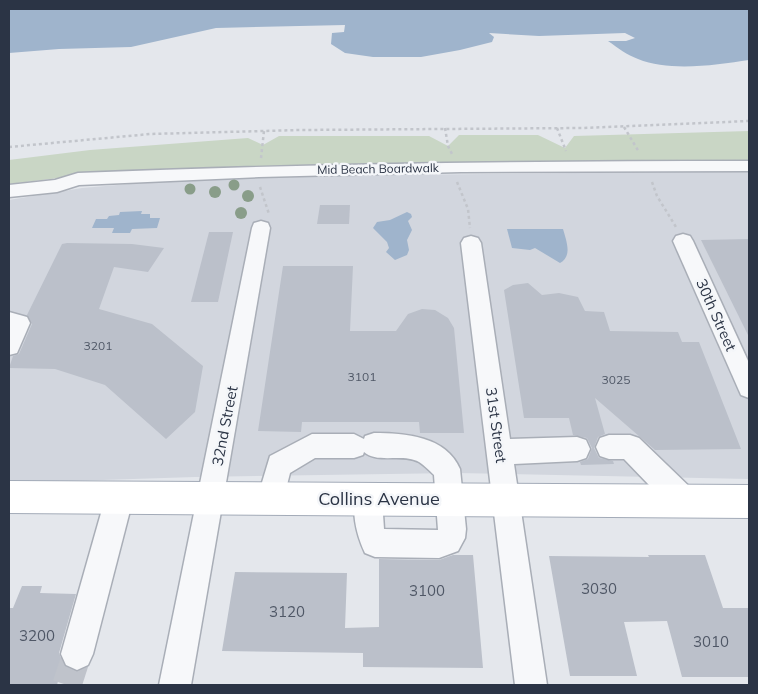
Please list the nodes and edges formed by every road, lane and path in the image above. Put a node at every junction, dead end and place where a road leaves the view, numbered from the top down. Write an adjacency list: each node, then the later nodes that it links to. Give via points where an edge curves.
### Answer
1 (749, 121): 3 (path)
2 (445, 128): 3 (path); 4 (path); 8 (path, via 448,146)
3 (557, 128): 6 (path)
4 (264, 131): 5 (path, via 150,134); 9 (path)
5 (9, 146)
6 (570, 166): 7 (street, Mid Beach Boardwalk); 8 (street, Mid Beach Boardwalk)
7 (749, 166)
8 (461, 167): 9 (street, Mid Beach Boardwalk); 13 (path, via 456,178 470,216)
9 (258, 171): 10 (street, Mid Beach Boardwalk, via 78,179 57,186); 11 (path, via 270,215 269,221)
10 (9, 192)
11 (261, 228): 22 (street, 32nd Street)
12 (683, 241): 16 (street, 30th Street)
13 (471, 243): 19 (street, 31st Street)
14 (9, 322): 15 (street, via 19,323)
15 (9, 346)
16 (749, 388)
17 (609, 447): 27 (street, via 630,447)
18 (577, 449): 19 (street)
19 (499, 452): 26 (street, 31st Street)
20 (9, 497): 21 (main road, Collins Avenue)
21 (119, 499): 22 (main road, Collins Avenue); 29 (street)
22 (211, 499): 23 (main road, Collins Avenue); 30 (street, 32nd Street)
23 (271, 499): 24 (main road, Collins Avenue); 25 (street, via 279,465 312,446 398,445 426,451 447,469)
24 (368, 499): 25 (main road, Collins Avenue); 25 (street, via 371,535 375,542 439,544 451,539)
25 (451, 500): 26 (main road, Collins Avenue)
26 (506, 500): 27 (main road, Collins Avenue); 31 (street, 31st Street)
27 (685, 502): 28 (main road, Collins Avenue)
28 (749, 502)
29 (77, 654)
30 (175, 685)
31 (531, 685)

